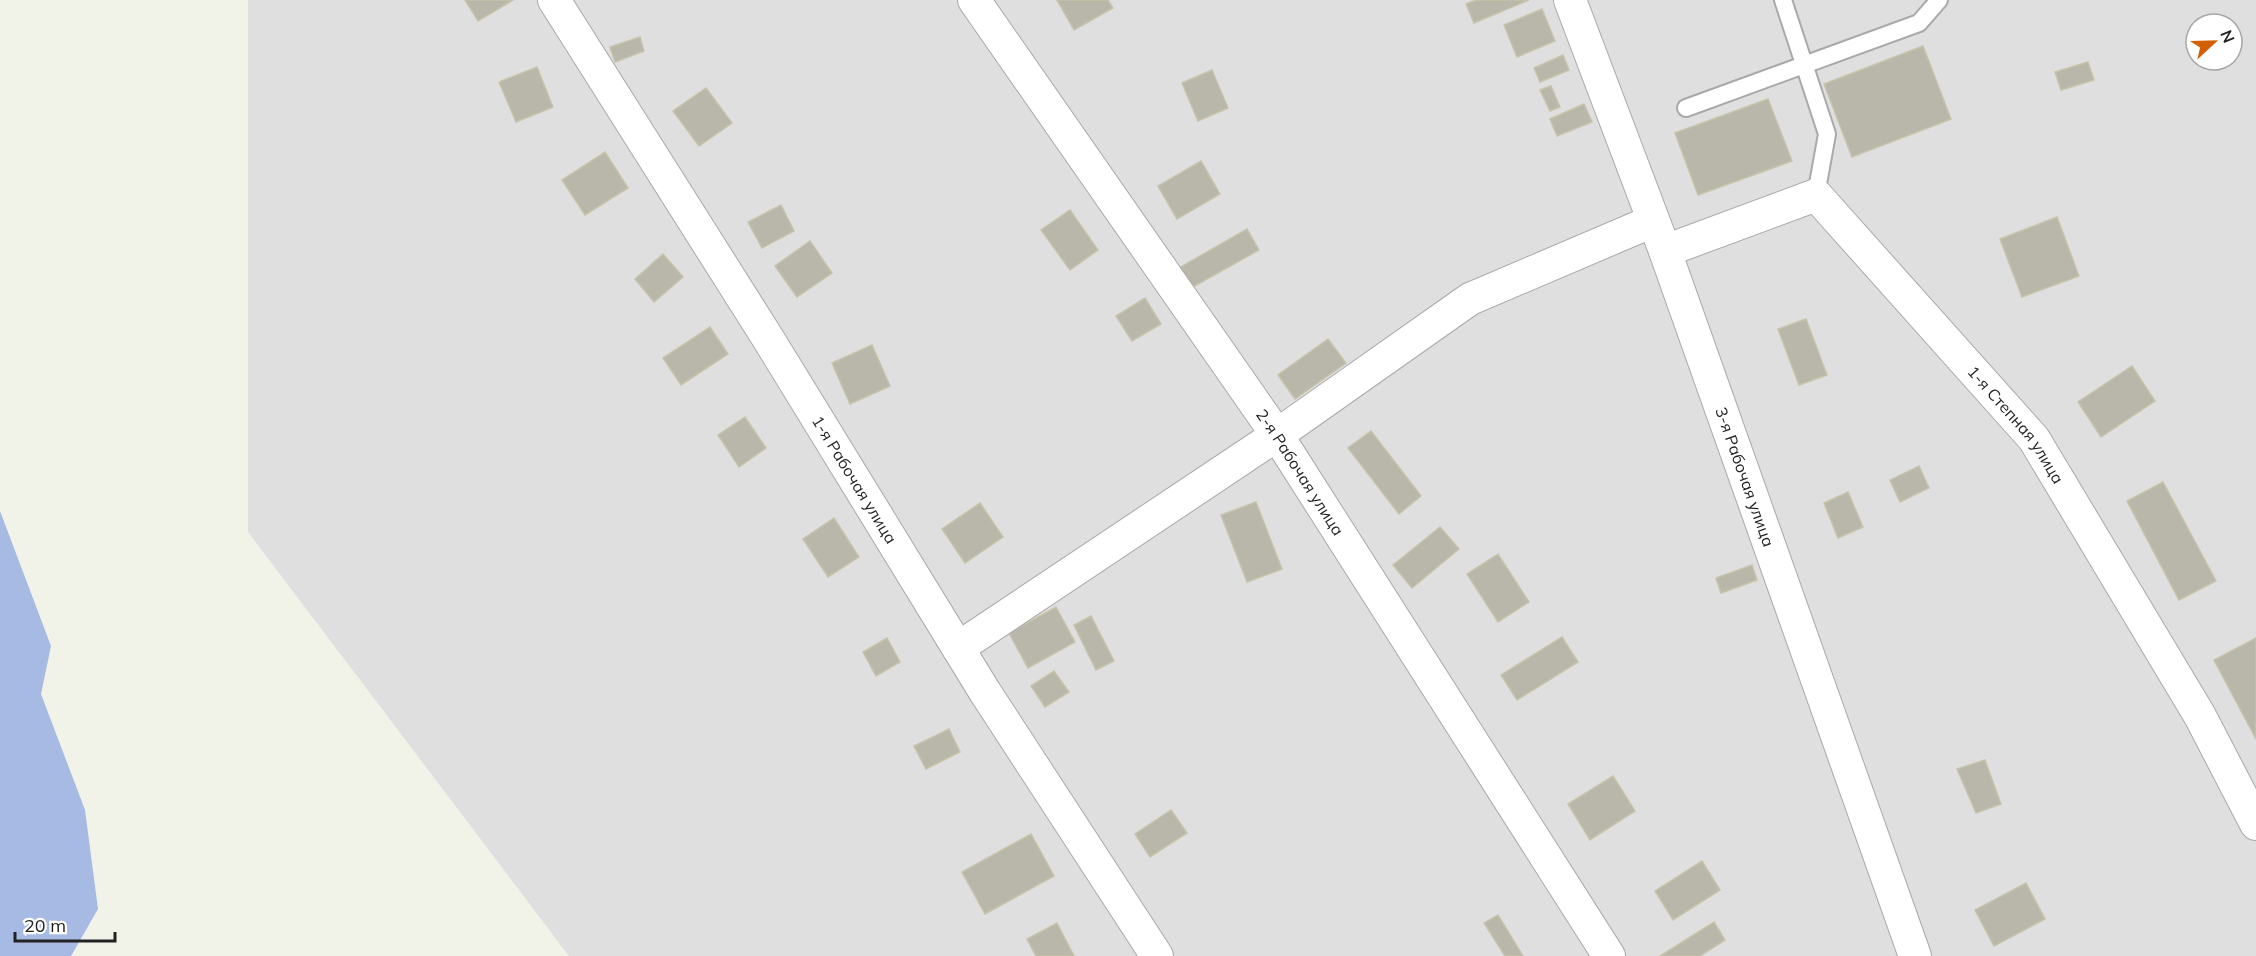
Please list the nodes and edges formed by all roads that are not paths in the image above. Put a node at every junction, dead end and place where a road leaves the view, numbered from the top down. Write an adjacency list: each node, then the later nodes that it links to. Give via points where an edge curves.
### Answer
1 (554, 0): 12 (street, 1-я Рабочая улица)
2 (974, 0): 11 (street, 2-я Рабочая улица)
3 (1570, 0): 9 (street, 3-я Рабочая улица)
4 (1783, 0): 6 (lane)
5 (1939, 0): 6 (lane, via 1919,23)
6 (1805, 65): 7 (lane); 8 (lane, via 1827,134)
7 (1686, 108)
8 (1816, 195): 10 (street); 13 (street, 1-я Степная улица, via 2034,439 2200,716)
9 (1653, 221): 10 (street, 3-я Рабочая улица); 11 (street, via 1470,298)
10 (1665, 251): 16 (street, 3-я Рабочая улица)
11 (1277, 435): 12 (street); 15 (street, 2-я Рабочая улица)
12 (958, 648): 14 (street, 1-я Рабочая улица)
13 (2256, 824)
14 (1157, 956)
15 (1609, 956)
16 (1915, 956)

